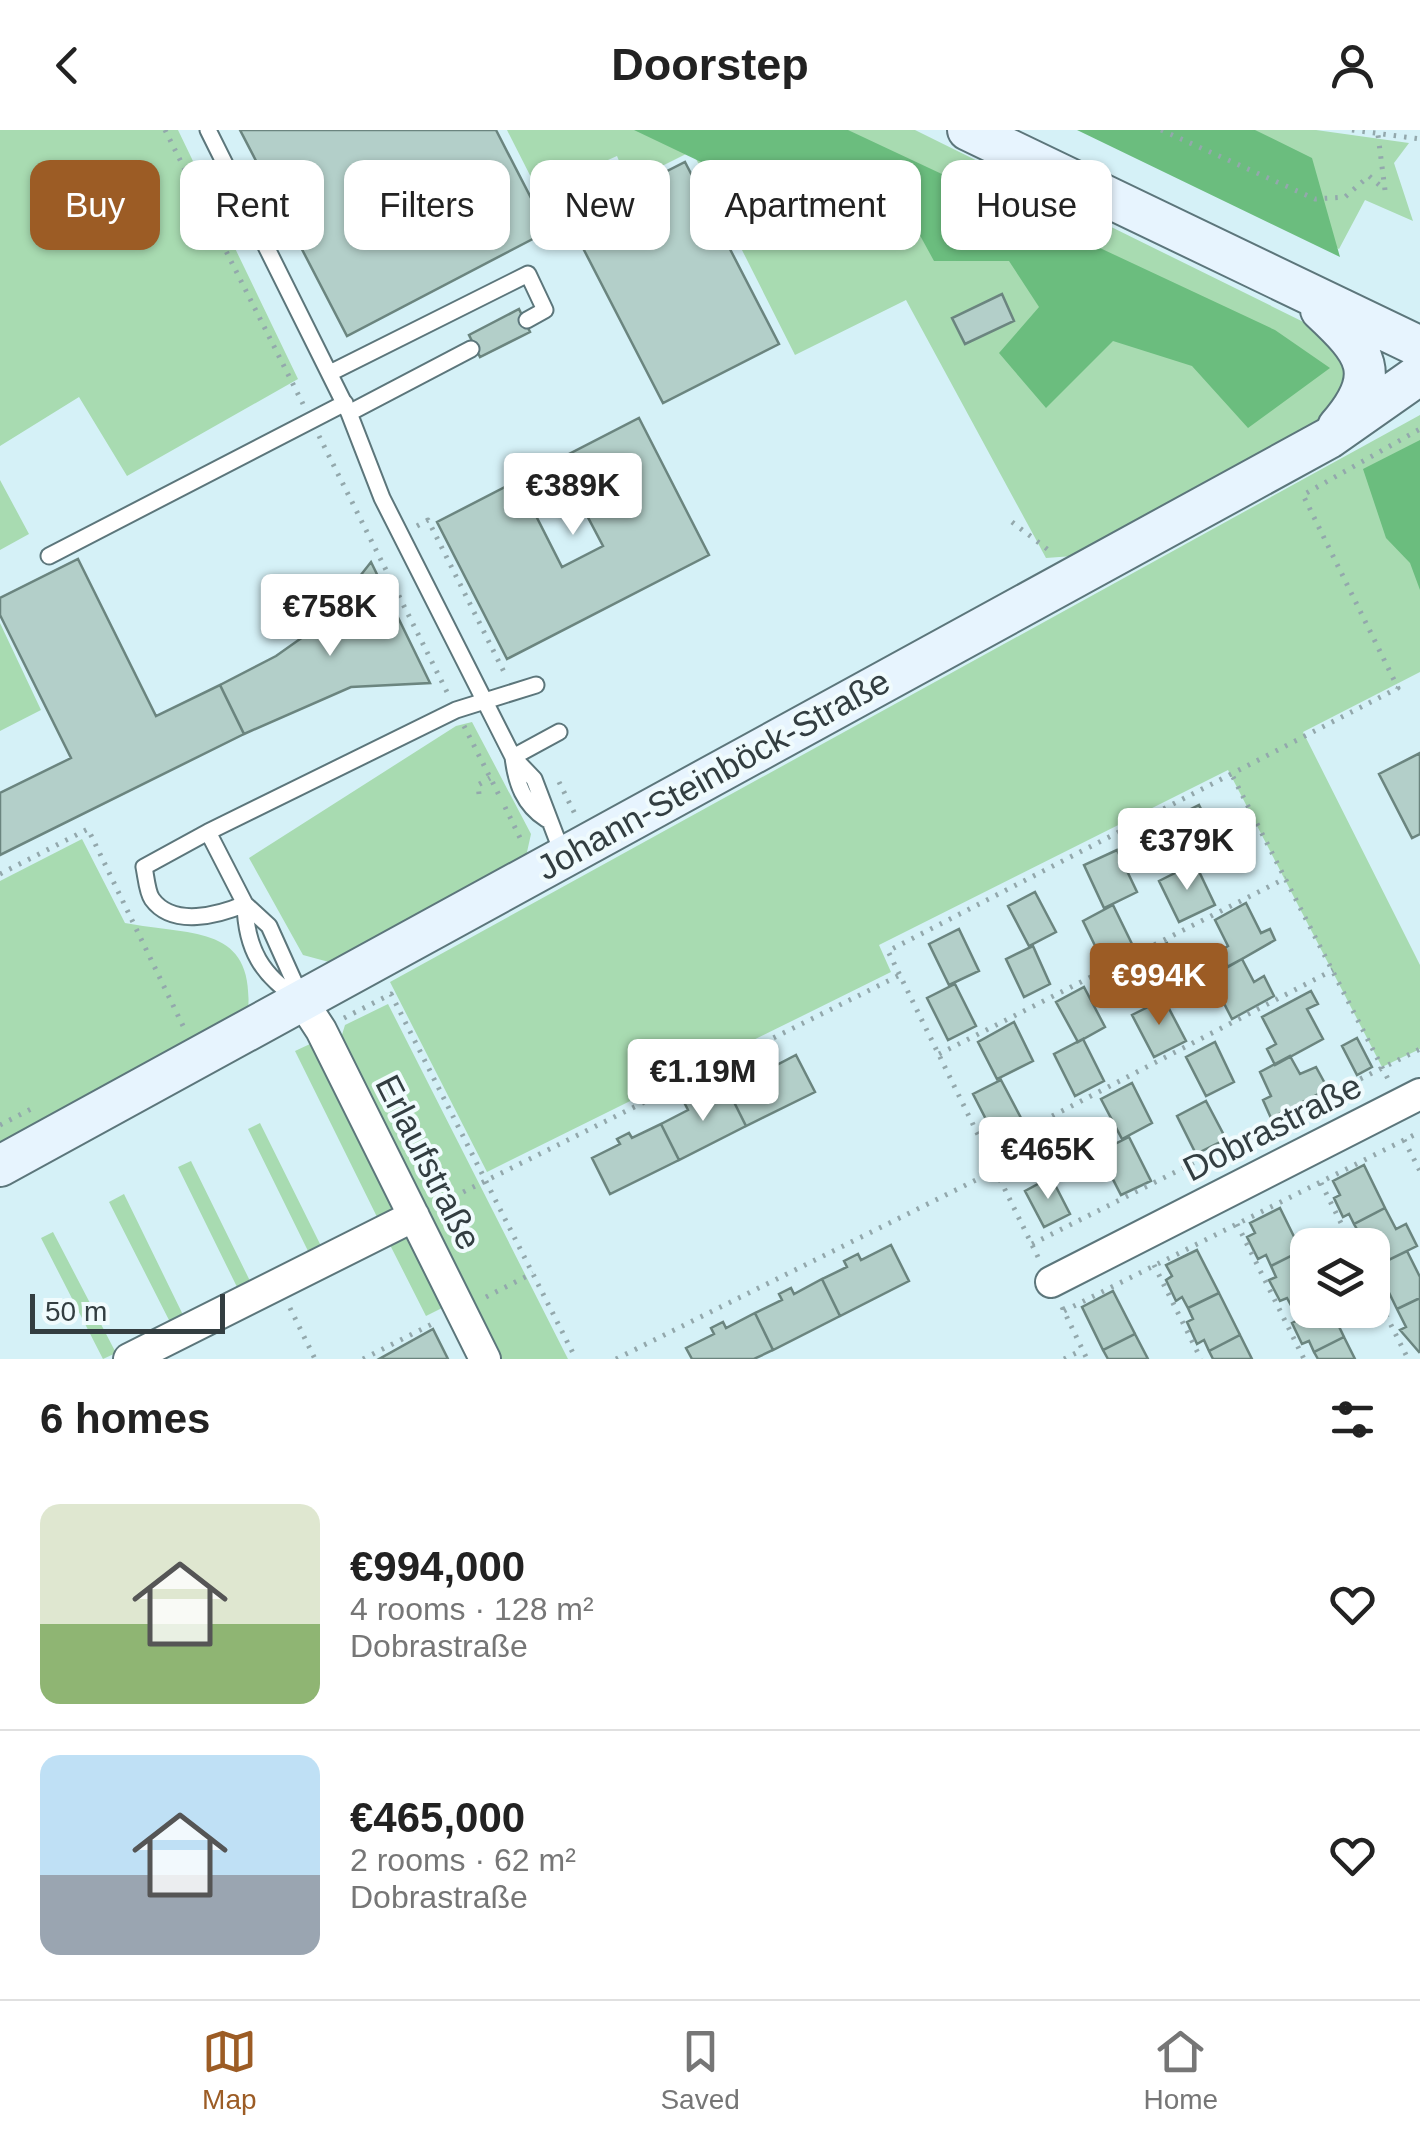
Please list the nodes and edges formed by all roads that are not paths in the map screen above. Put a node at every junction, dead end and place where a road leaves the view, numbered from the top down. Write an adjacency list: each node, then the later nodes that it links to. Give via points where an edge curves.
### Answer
1 (208, 130): 7 (lane)
2 (968, 130): 3 (street)
3 (1298, 290): 5 (street); 10 (street, via 1358,345 1361,356 1361,399)
4 (527, 320): 7 (lane, via 545,310 528,274)
5 (1420, 347)
6 (471, 349): 9 (lane)
7 (330, 373): 9 (lane)
8 (1420, 374): 10 (street, Johann-Steinböck-Straße)
9 (347, 408): 11 (lane); 13 (lane, via 382,498)
10 (1329, 438): 17 (street, Johann-Steinböck-Straße)
11 (49, 556)
12 (536, 685): 13 (lane)
13 (482, 699): 15 (lane); 16 (lane)
14 (560, 732): 15 (lane)
15 (513, 757): 17 (lane, via 530,809 546,819)
16 (208, 832): 18 (lane); 18 (lane, via 144,867 151,898 166,910 210,919)
17 (563, 856): 19 (street, Johann-Steinböck-Straße)
18 (245, 904): 19 (lane, via 269,926); 19 (lane, via 246,933 270,981)
19 (312, 1015): 21 (street, Johann-Steinböck-Straße); 22 (street, Erlaufstraße)
20 (1410, 1099): 23 (street, Dobrastraße)
21 (0, 1166)
22 (414, 1216): 24 (street); 25 (street, Erlaufstraße)
23 (1051, 1282)
24 (129, 1359)
25 (485, 1359)

